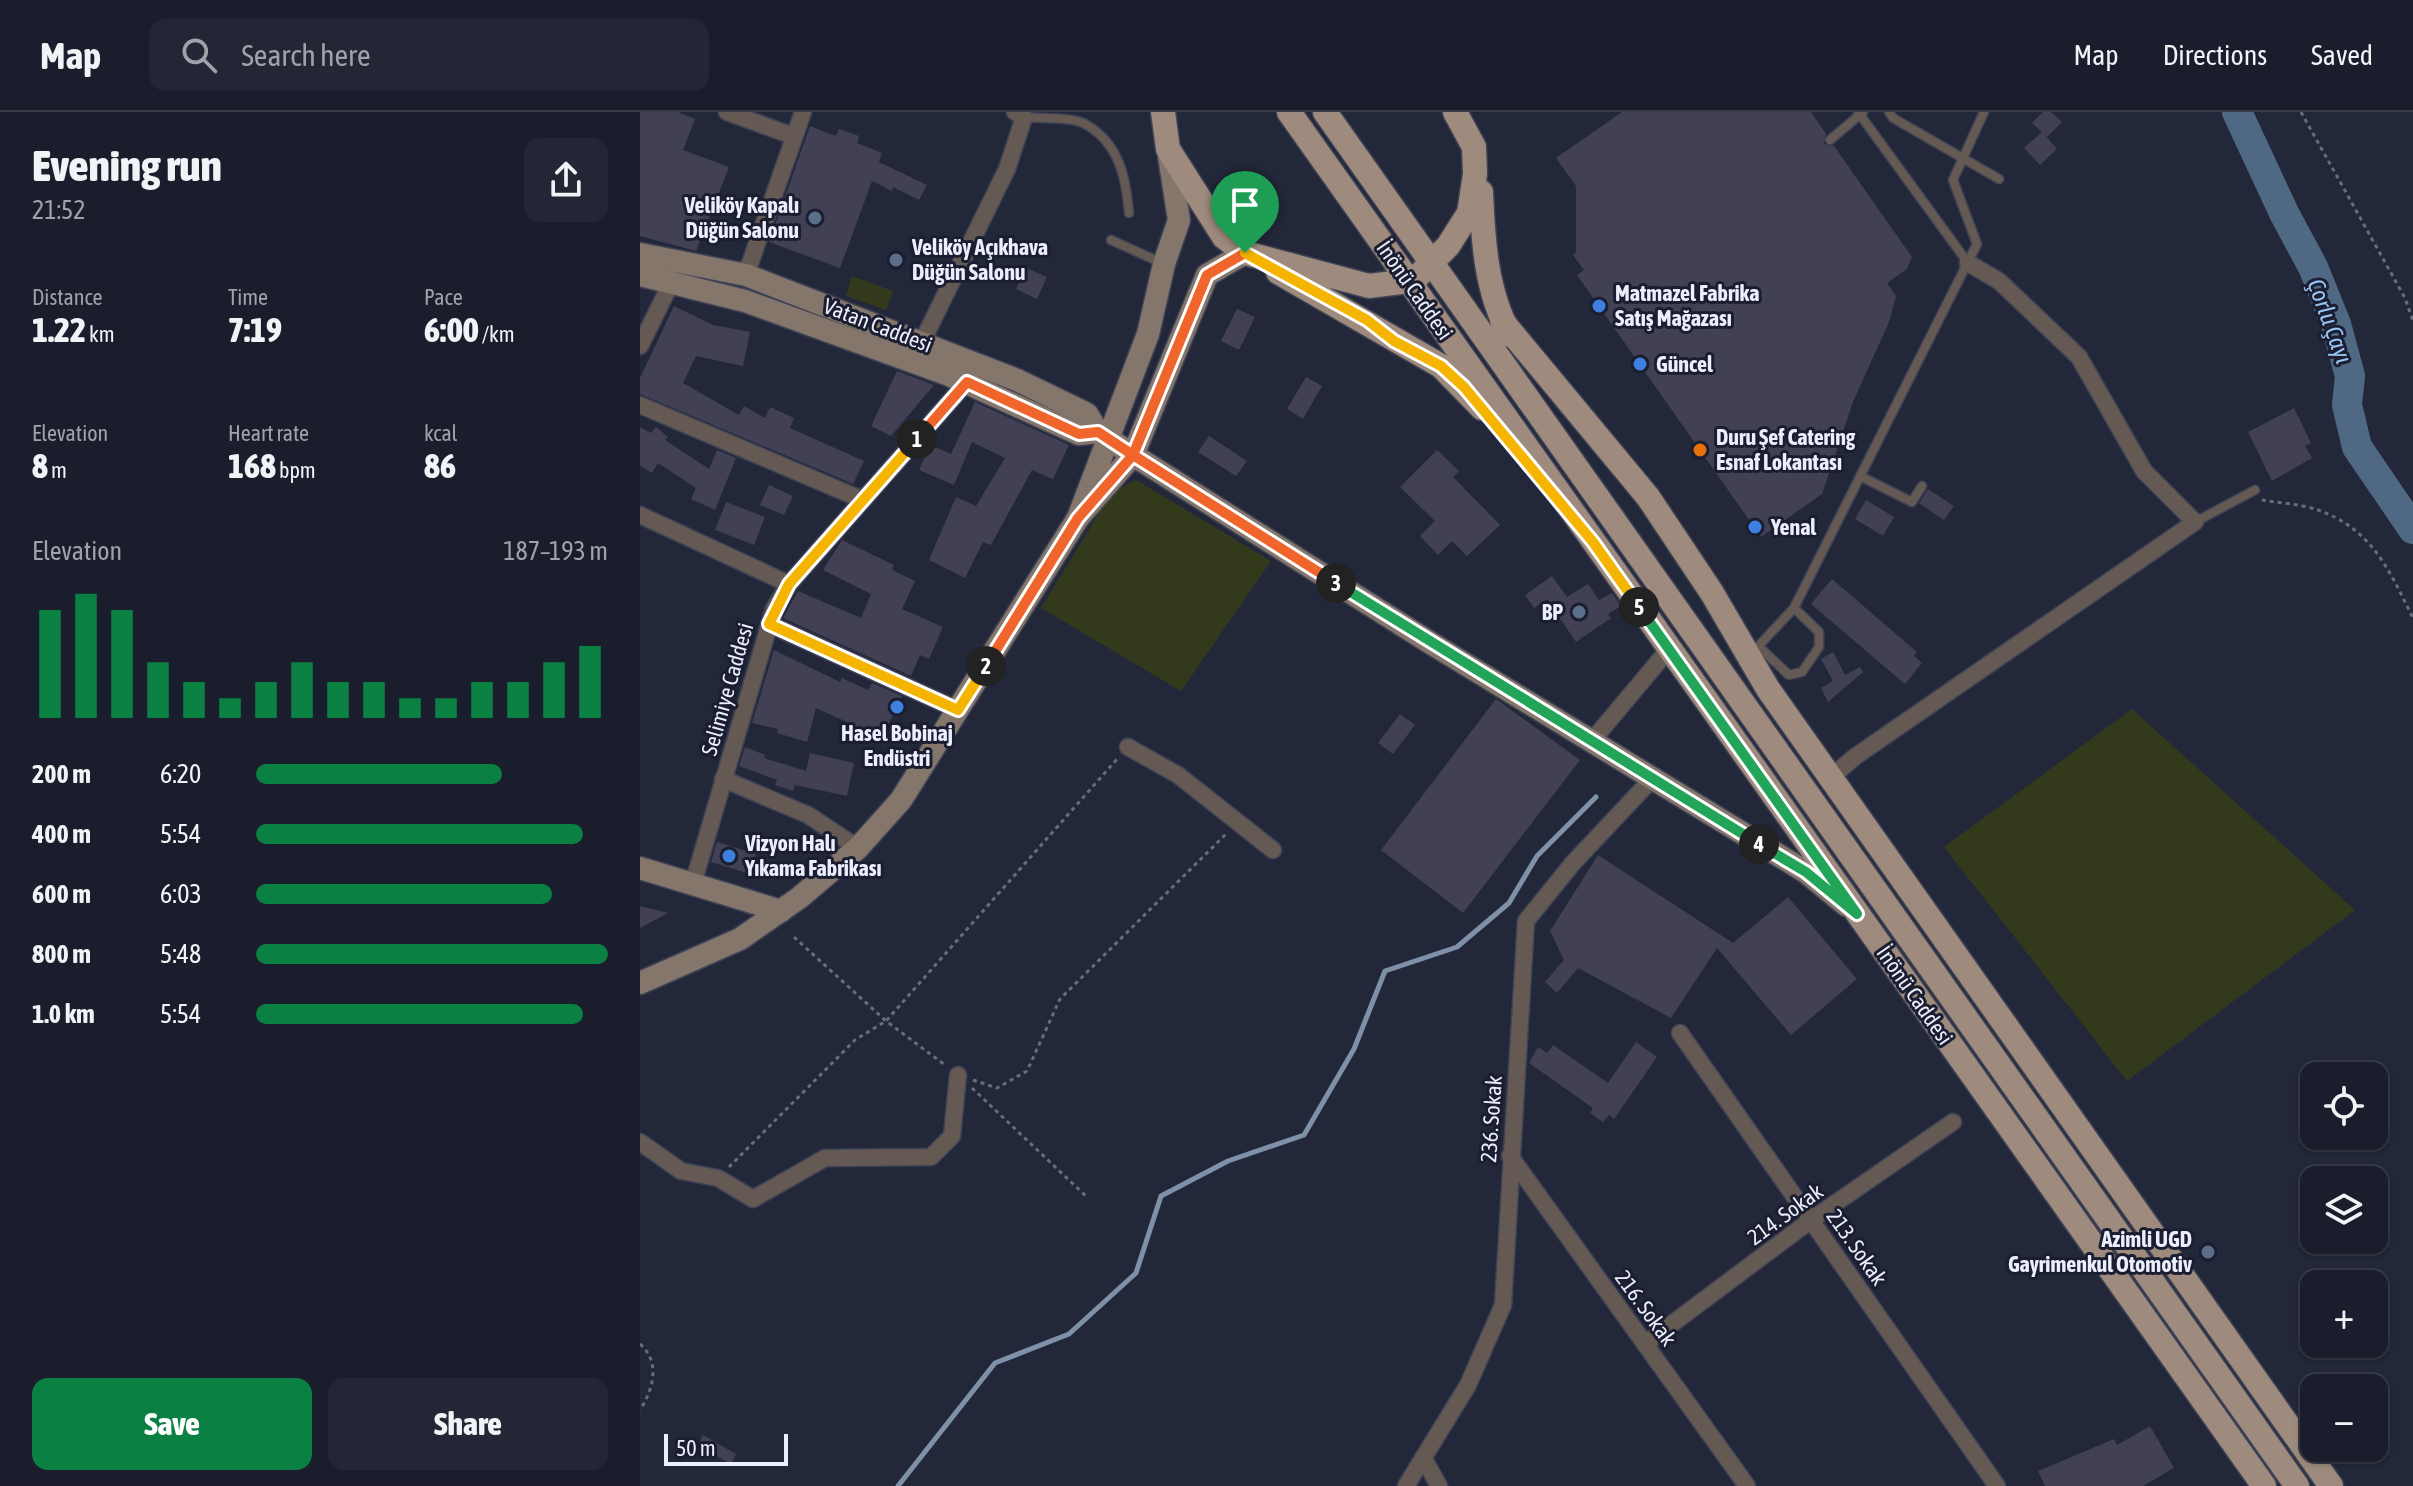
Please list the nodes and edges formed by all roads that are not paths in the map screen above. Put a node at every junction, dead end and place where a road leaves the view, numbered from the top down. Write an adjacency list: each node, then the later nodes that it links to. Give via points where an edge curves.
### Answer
1 (727, 112): 13 (street)
2 (803, 112): 13 (street)
3 (1149, 112): 16 (main road)
4 (1163, 112): 16 (main road)
5 (1289, 112): 28 (main road, İnönü Caddesi)
6 (1325, 112): 25 (main road)
7 (1455, 112): 15 (main road)
8 (1466, 112): 15 (main road)
9 (1889, 112): 17 (lane)
10 (1984, 112): 17 (lane)
11 (1860, 113): 14 (lane); 23 (lane)
12 (1019, 114): 19 (lane, via 1086,124 1112,150 1126,174); 31 (street, via 1007,169)
13 (793, 136): 27 (street)
14 (1830, 140)
15 (1474, 147): 25 (main road, via 1469,213); 30 (main road, via 1484,251)
16 (1168, 149): 21 (main road, via 1224,237); 24 (main road, via 1179,220)
17 (1963, 158): 18 (lane); 23 (lane, via 1953,180 1977,244)
18 (1999, 179)
19 (1129, 213)
20 (1111, 240): 24 (lane)
21 (1245, 253): 28 (main road, via 1369,286); 36 (main road, via 1207,275); 45 (main road, via 1441,366)
22 (640, 254): 27 (main road, Vatan Caddesi)
23 (1968, 263): 37 (lane); 43 (street, via 1999,281 2079,357 2144,471)
24 (1164, 264): 35 (main road, via 1148,334)
25 (1430, 264): 28 (main road); 44 (main road)
26 (640, 275): 29 (main road, Vatan Caddesi)
27 (746, 275): 31 (main road, Vatan Caddesi)
28 (1409, 281): 45 (main road, İnönü Caddesi)
29 (671, 283): 32 (street); 33 (main road, Vatan Caddesi, via 745,301)
30 (1502, 321): 44 (main road); 50 (main road, via 1648,497)
31 (922, 342): 35 (main road, Vatan Caddesi, via 1087,414)
32 (640, 346)
33 (967, 382): 35 (main road, Vatan Caddesi, via 1079,434); 40 (street, Selimiye Caddesi)
34 (640, 405): 40 (street)
35 (1103, 436): 36 (main road, Vatan Caddesi); 42 (main road)
36 (1133, 455): 42 (main road); 52 (main road, Vatan Caddesi)
37 (1860, 476): 38 (lane, via 1912,502); 47 (lane)
38 (1922, 486)
39 (2255, 490): 43 (lane)
40 (863, 500): 46 (street, Selimiye Caddesi)
41 (640, 515): 46 (street)
42 (1078, 518): 51 (main road)
43 (2195, 522): 54 (street)
44 (1616, 526): 77 (main road)
45 (1593, 542): 49 (main road, İnönü Caddesi)
46 (789, 584): 48 (street, Selimiye Caddesi)
47 (1794, 608): 50 (lane); 50 (lane, via 1819,632 1819,647 1802,672 1789,675)
48 (769, 624): 51 (street); 55 (street, Selimiye Caddesi)
49 (1669, 649): 52 (street); 62 (main road, İnönü Caddesi)
50 (1753, 651): 54 (main road)
51 (958, 710): 57 (main road, via 901,800)
52 (1591, 742): 56 (main road, Vatan Caddesi)
53 (1128, 747): 58 (street, via 1178,775)
54 (1831, 777): 78 (main road)
55 (723, 779): 57 (street, via 808,815); 60 (street, Selimiye Caddesi)
56 (1652, 779): 62 (main road, Vatan Caddesi, via 1806,872); 68 (street, 236. Sokak, via 1526,921)
57 (858, 848): 61 (main road)
58 (1273, 850)
59 (640, 868): 60 (main road)
60 (693, 884): 61 (main road)
61 (781, 911): 63 (main road, via 740,939)
62 (1857, 914): 76 (main road, İnönü Caddesi)
63 (640, 983)
64 (1680, 1033): 69 (street, 213. Sokak)
65 (958, 1075): 67 (street, via 952,1136 931,1157 825,1158 753,1199 718,1178 681,1171)
66 (1953, 1122): 69 (street, 214. Sokak)
67 (640, 1142)
68 (1510, 1156): 70 (street, 216. Sokak); 71 (street, 236. Sokak, via 1503,1305 1468,1385)
69 (1811, 1220): 70 (street, 214. Sokak); 75 (street, 213. Sokak)
70 (1645, 1344): 74 (street, 216. Sokak)
71 (1424, 1459): 72 (street, 236. Sokak); 73 (street)
72 (1406, 1486)
73 (1439, 1486)
74 (1747, 1486)
75 (1997, 1486)
76 (2264, 1486)
77 (2297, 1486)
78 (2331, 1486)

